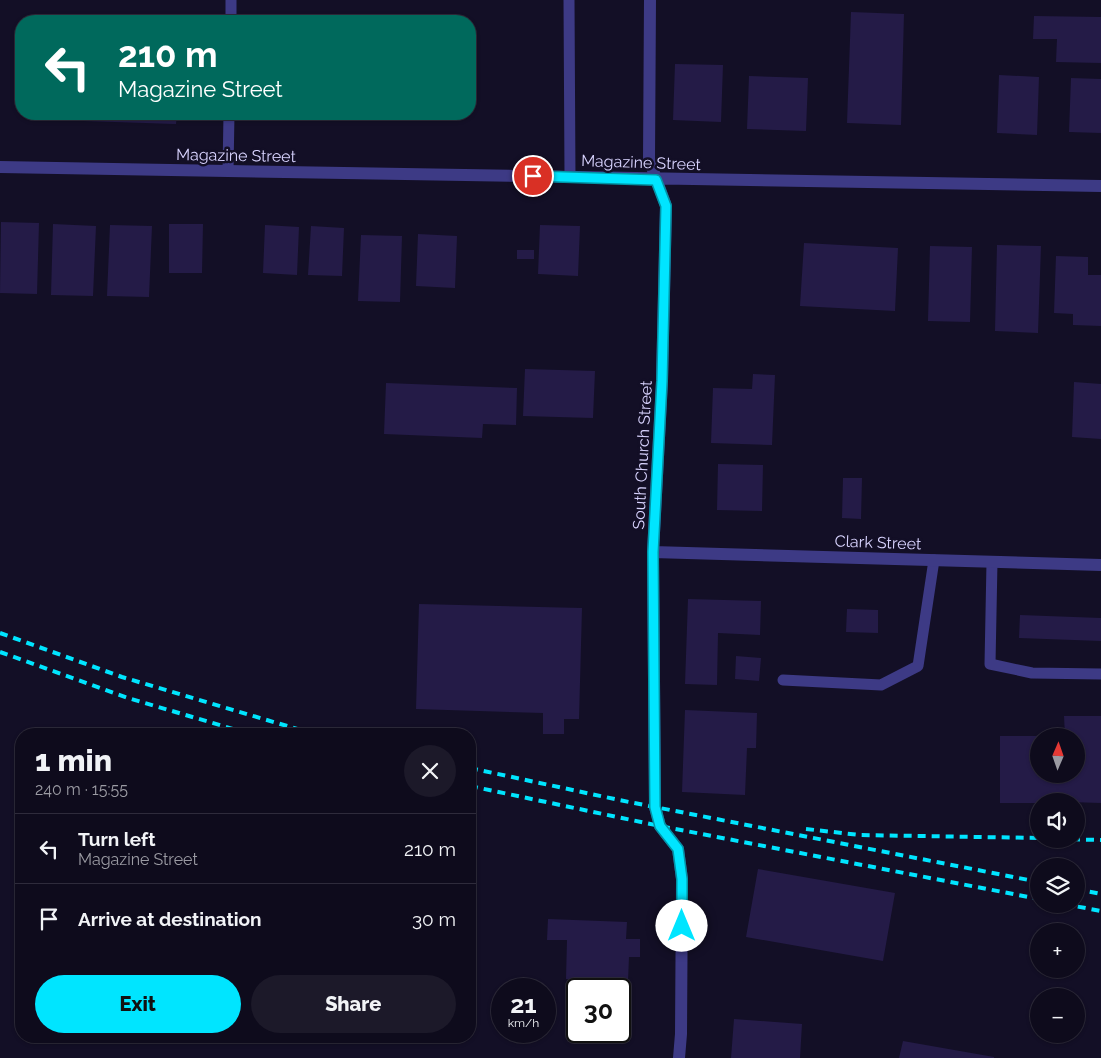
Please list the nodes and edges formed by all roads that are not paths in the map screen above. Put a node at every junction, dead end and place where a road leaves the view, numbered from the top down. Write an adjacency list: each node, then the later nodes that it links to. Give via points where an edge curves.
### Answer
1 (231, 0): 4 (lane)
2 (569, 0): 8 (lane)
3 (650, 0): 9 (street, South Church Street, via 649,159)
4 (231, 15)
5 (229, 120): 7 (lane)
6 (0, 167): 7 (street, Magazine Street)
7 (228, 171): 8 (street, Magazine Street)
8 (570, 176): 9 (street, Magazine Street)
9 (656, 180): 10 (street, Magazine Street); 11 (street, South Church Street, via 666,206 662,381)
10 (1101, 186)
11 (653, 552): 12 (street, Clark Street); 17 (street, South Church Street, via 655,807 660,826 678,849 682,879)
12 (934, 560): 13 (street, Clark Street); 16 (lane, via 918,666 881,685)
13 (992, 562): 14 (street, Clark Street); 15 (lane, via 990,664 1032,673)
14 (1101, 565)
15 (1101, 674)
16 (783, 680)
17 (679, 1058)

